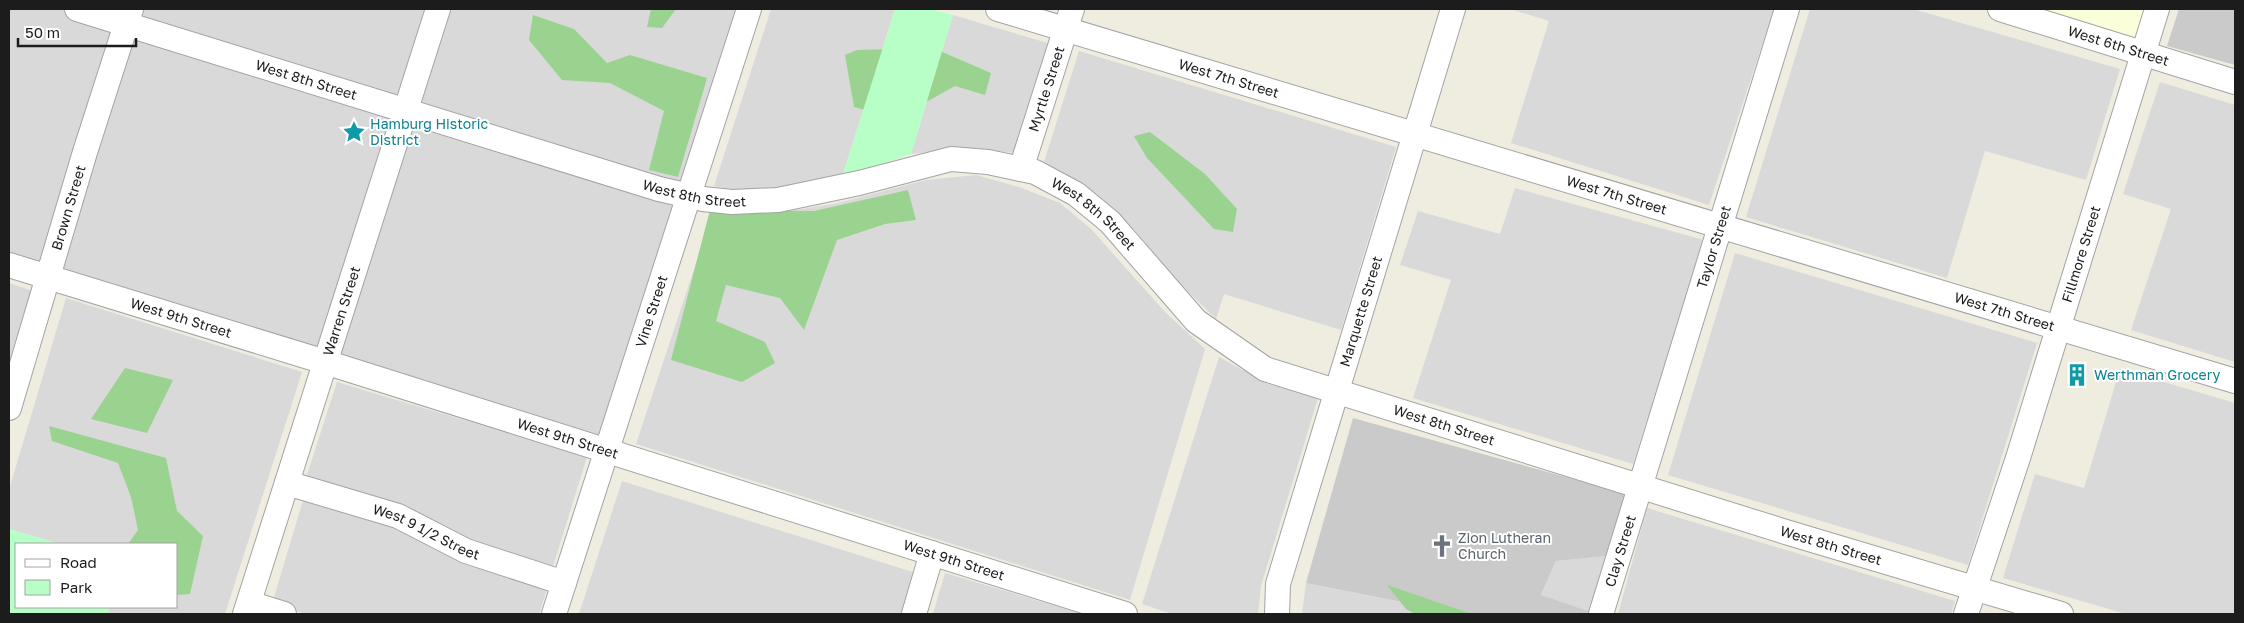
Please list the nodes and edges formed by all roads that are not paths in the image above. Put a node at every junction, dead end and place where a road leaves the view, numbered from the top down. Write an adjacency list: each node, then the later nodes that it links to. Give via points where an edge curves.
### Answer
1 (77, 9): 9 (street, West 8th Street)
2 (438, 9): 13 (street, Warren Street)
3 (749, 9): 16 (street, Vine Street)
4 (998, 9): 10 (street, West 7th Street)
5 (1453, 9): 14 (street, Marquette Street)
6 (1787, 9): 17 (street, Taylor Street)
7 (2000, 9): 11 (street, West 6th Street)
8 (2157, 9): 11 (street, Fillmore Street)
9 (129, 16): 13 (street, West 8th Street); 19 (street, Brown Street)
10 (1069, 19): 14 (street, West 7th Street, via 1287,97); 15 (street, Myrtle Street)
11 (2143, 54): 12 (street, West 6th Street); 20 (street, Fillmore Street)
12 (2235, 82)
13 (406, 110): 16 (street, West 8th Street); 21 (street, Warren Street)
14 (1415, 134): 17 (street, West 7th Street); 23 (street, Marquette Street)
15 (1021, 169): 16 (street, West 8th Street, via 950,159 778,200 732,202); 23 (street, West 8th Street, via 1036,172 1076,194 1110,222 1196,321 1265,369)
16 (689, 196): 25 (street, Vine Street)
17 (1720, 225): 20 (street, West 7th Street); 27 (street, Taylor Street)
18 (9, 265): 19 (street, West 9th Street)
19 (48, 277): 21 (street, West 9th Street); 24 (street, Brown Street)
20 (2059, 327): 22 (street, West 7th Street); 30 (street, Fillmore Street)
21 (325, 362): 25 (street, West 9th Street); 26 (street, Warren Street)
22 (2235, 381)
23 (1337, 392): 27 (street, West 8th Street); 36 (street, Marquette Street, via 1278,584)
24 (9, 408)
25 (606, 450): 28 (street, West 9th Street); 29 (street, Vine Street)
26 (287, 483): 29 (street, West 9 1/2 Street, via 398,516 466,551); 31 (street, Warren Street)
27 (1640, 486): 30 (street, West 8th Street); 37 (street, Clay Street)
28 (932, 553): 34 (street); 35 (street, West 9th Street)
29 (564, 583): 33 (street, Vine Street)
30 (1974, 589): 38 (street, Fillmore Street); 39 (street, West 8th Street)
31 (247, 608): 32 (street)
32 (284, 614)
33 (554, 614)
34 (914, 614)
35 (1125, 614)
36 (1277, 614)
37 (1600, 614)
38 (1966, 614)
39 (2061, 614)

